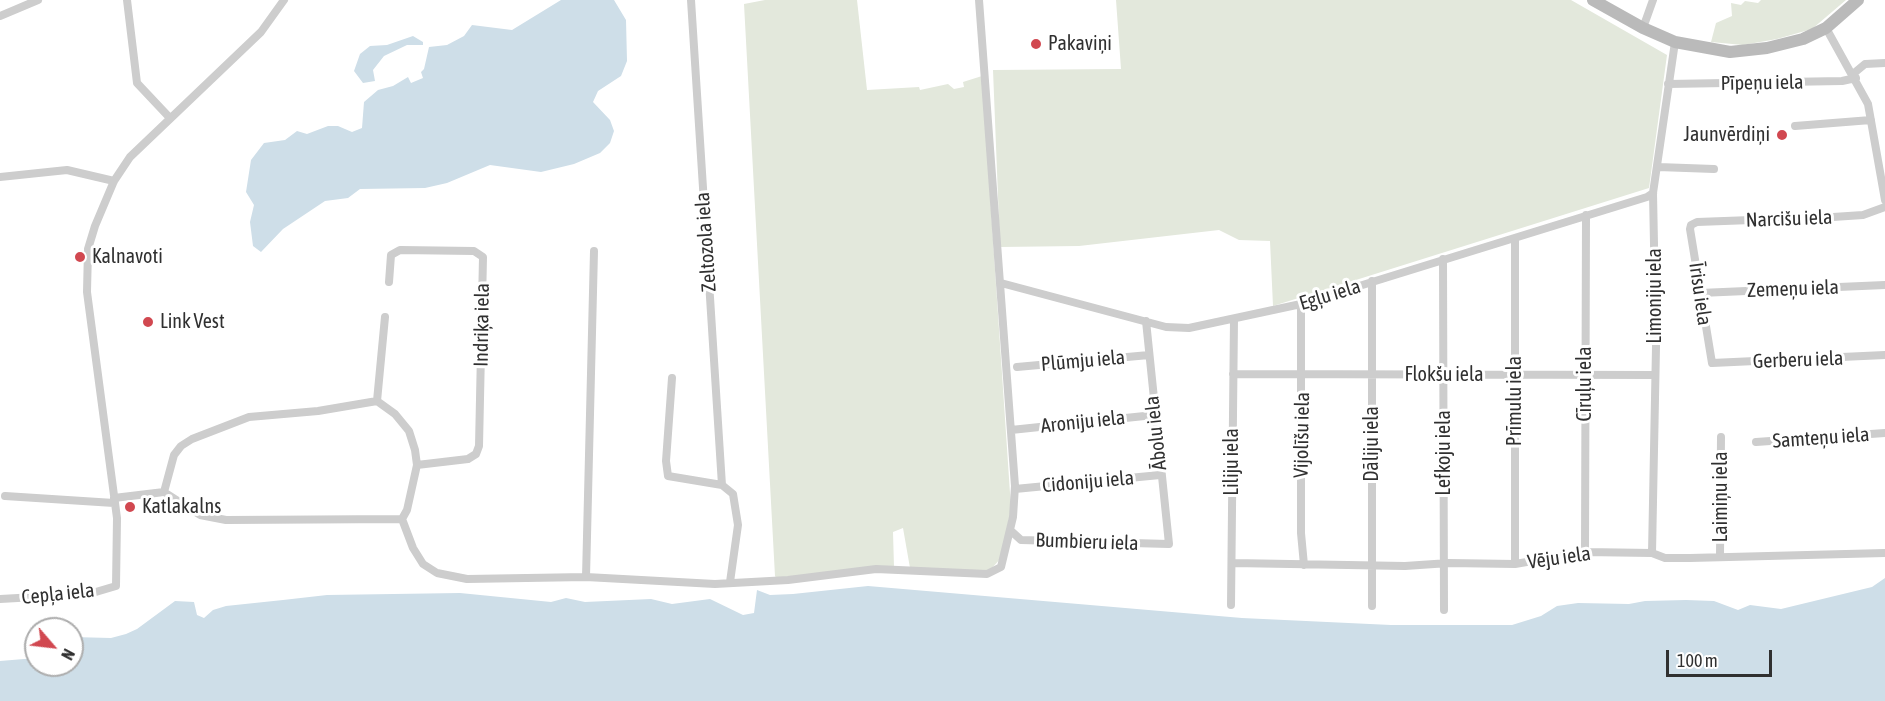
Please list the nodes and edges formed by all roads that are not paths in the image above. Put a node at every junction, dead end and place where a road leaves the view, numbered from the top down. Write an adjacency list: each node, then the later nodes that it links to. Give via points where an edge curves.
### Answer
1 (38, 0): 9 (street)
2 (127, 0): 17 (street, via 137,83)
3 (284, 0): 17 (street, via 261,32)
4 (691, 0): 61 (street, Zeltozola iela)
5 (980, 0): 34 (street)
6 (1593, 0): 11 (main road)
7 (1653, 0): 11 (street)
8 (1858, 0): 12 (main road)
9 (22, 3): 10 (street)
10 (0, 16)
11 (1643, 28): 13 (main road)
12 (1826, 28): 13 (main road, via 1803,39 1748,51 1714,50); 15 (street)
13 (1675, 42): 16 (street, Limoniju iela)
14 (1885, 63): 15 (street, Pīpeņu iela, via 1865,64)
15 (1854, 76): 16 (street, Pīpeņu iela, via 1842,81); 18 (street)
16 (1668, 84): 20 (street, Limoniju iela)
17 (169, 117): 23 (street, via 130,157)
18 (1871, 120): 19 (street); 25 (street)
19 (1795, 126)
20 (1658, 167): 21 (street); 24 (street, Limoniju iela)
21 (1714, 169)
22 (0, 177): 23 (street, via 67,170)
23 (114, 181): 65 (street, via 94,226 88,249 87,281 89,323)
24 (1653, 193): 27 (street, Egļu iela); 50 (street, Limoniju iela)
25 (1885, 200)
26 (1885, 207): 28 (street, Narcišu iela, via 1863,215)
27 (1586, 216): 29 (street, Egļu iela); 51 (street, Cīruļu iela)
28 (1691, 225): 36 (street, Īrisu iela)
29 (1515, 238): 31 (street, Egļu iela); 49 (street, Prīmulu iela)
30 (594, 251): 78 (street)
31 (1443, 259): 32 (street, Egļu iela); 48 (street, Lefkoju iela)
32 (1372, 281): 37 (street, Egļu iela); 47 (street, Dāliju iela)
33 (389, 282): 59 (street, Indriķa iela, via 391,255 400,250 474,251 483,257 479,446 468,459)
34 (1001, 283): 40 (street, Egļu iela); 55 (street)
35 (1885, 285): 36 (street, Zemeņu iela)
36 (1700, 292): 43 (street, Īrisu iela)
37 (1301, 304): 39 (street, Egļu iela); 46 (street, Vijolīšu iela)
38 (385, 317): 53 (street)
39 (1234, 319): 40 (street, Egļu iela, via 1180,328); 45 (street, Liliju iela)
40 (1146, 321): 41 (street, Ābolu iela)
41 (1149, 355): 44 (street, Plūmju iela); 54 (street, Ābolu iela)
42 (1885, 355): 43 (street, Gerberu iela)
43 (1712, 363)
44 (1017, 367)
45 (1233, 374): 46 (street, Flokšu iela); 73 (street, Liliju iela)
46 (1303, 374): 47 (street, Flokšu iela); 76 (street, Vijolīšu iela)
47 (1372, 374): 48 (street, Flokšu iela); 77 (street, Dāliju iela)
48 (1444, 375): 49 (street, Flokšu iela); 74 (street, Lefkoju iela)
49 (1515, 375): 51 (street, Flokšu iela); 75 (street, Prīmulu iela)
50 (1655, 375): 51 (street, Flokšu iela); 70 (street, Limoniju iela)
51 (1585, 376): 69 (street, Cīruļu iela)
52 (672, 378): 61 (street, via 668,476)
53 (377, 400): 59 (street, via 409,431); 63 (street, via 318,411 249,417 192,439 174,455)
54 (1154, 415): 55 (street, Aroniju iela); 60 (street, Ābolu iela)
55 (1011, 430): 62 (street)
56 (1885, 433): 58 (street, Samteņu iela)
57 (1721, 437): 72 (street, Laimiņu iela)
58 (1756, 442)
59 (417, 465): 66 (street)
60 (1160, 474): 62 (street, Cidoniju iela); 68 (street, Ābolu iela)
61 (722, 485): 79 (street, via 733,494 738,525)
62 (1015, 489): 67 (street)
63 (164, 492): 65 (street); 66 (street, via 194,513 213,519)
64 (5, 496): 65 (street)
65 (114, 500): 80 (street, Cepļa iela, via 116,586 89,594)
66 (402, 519): 78 (street, via 418,558 430,569 449,576)
67 (1010, 530): 68 (street, Bumbieru iela, via 1021,540); 79 (street, via 1004,561 994,573 876,569 788,580)
68 (1168, 544)
69 (1585, 552): 70 (street, Vēju iela); 75 (street, Vēju iela)
70 (1652, 553): 72 (street, Vēju iela, via 1665,558)
71 (1885, 553): 72 (street, Vēju iela)
72 (1720, 556)
73 (1233, 563): 76 (street, Vēju iela); 81 (street, Liliju iela)
74 (1444, 563): 75 (street, Vēju iela); 77 (street, Vēju iela); 83 (street, Lefkoju iela)
75 (1515, 564)
76 (1304, 565): 77 (street, Vēju iela)
77 (1372, 566): 82 (street, Dāliju iela)
78 (586, 577): 79 (street, via 703,585)
79 (730, 582)
80 (0, 599)
81 (1231, 605)
82 (1372, 606)
83 (1444, 610)

